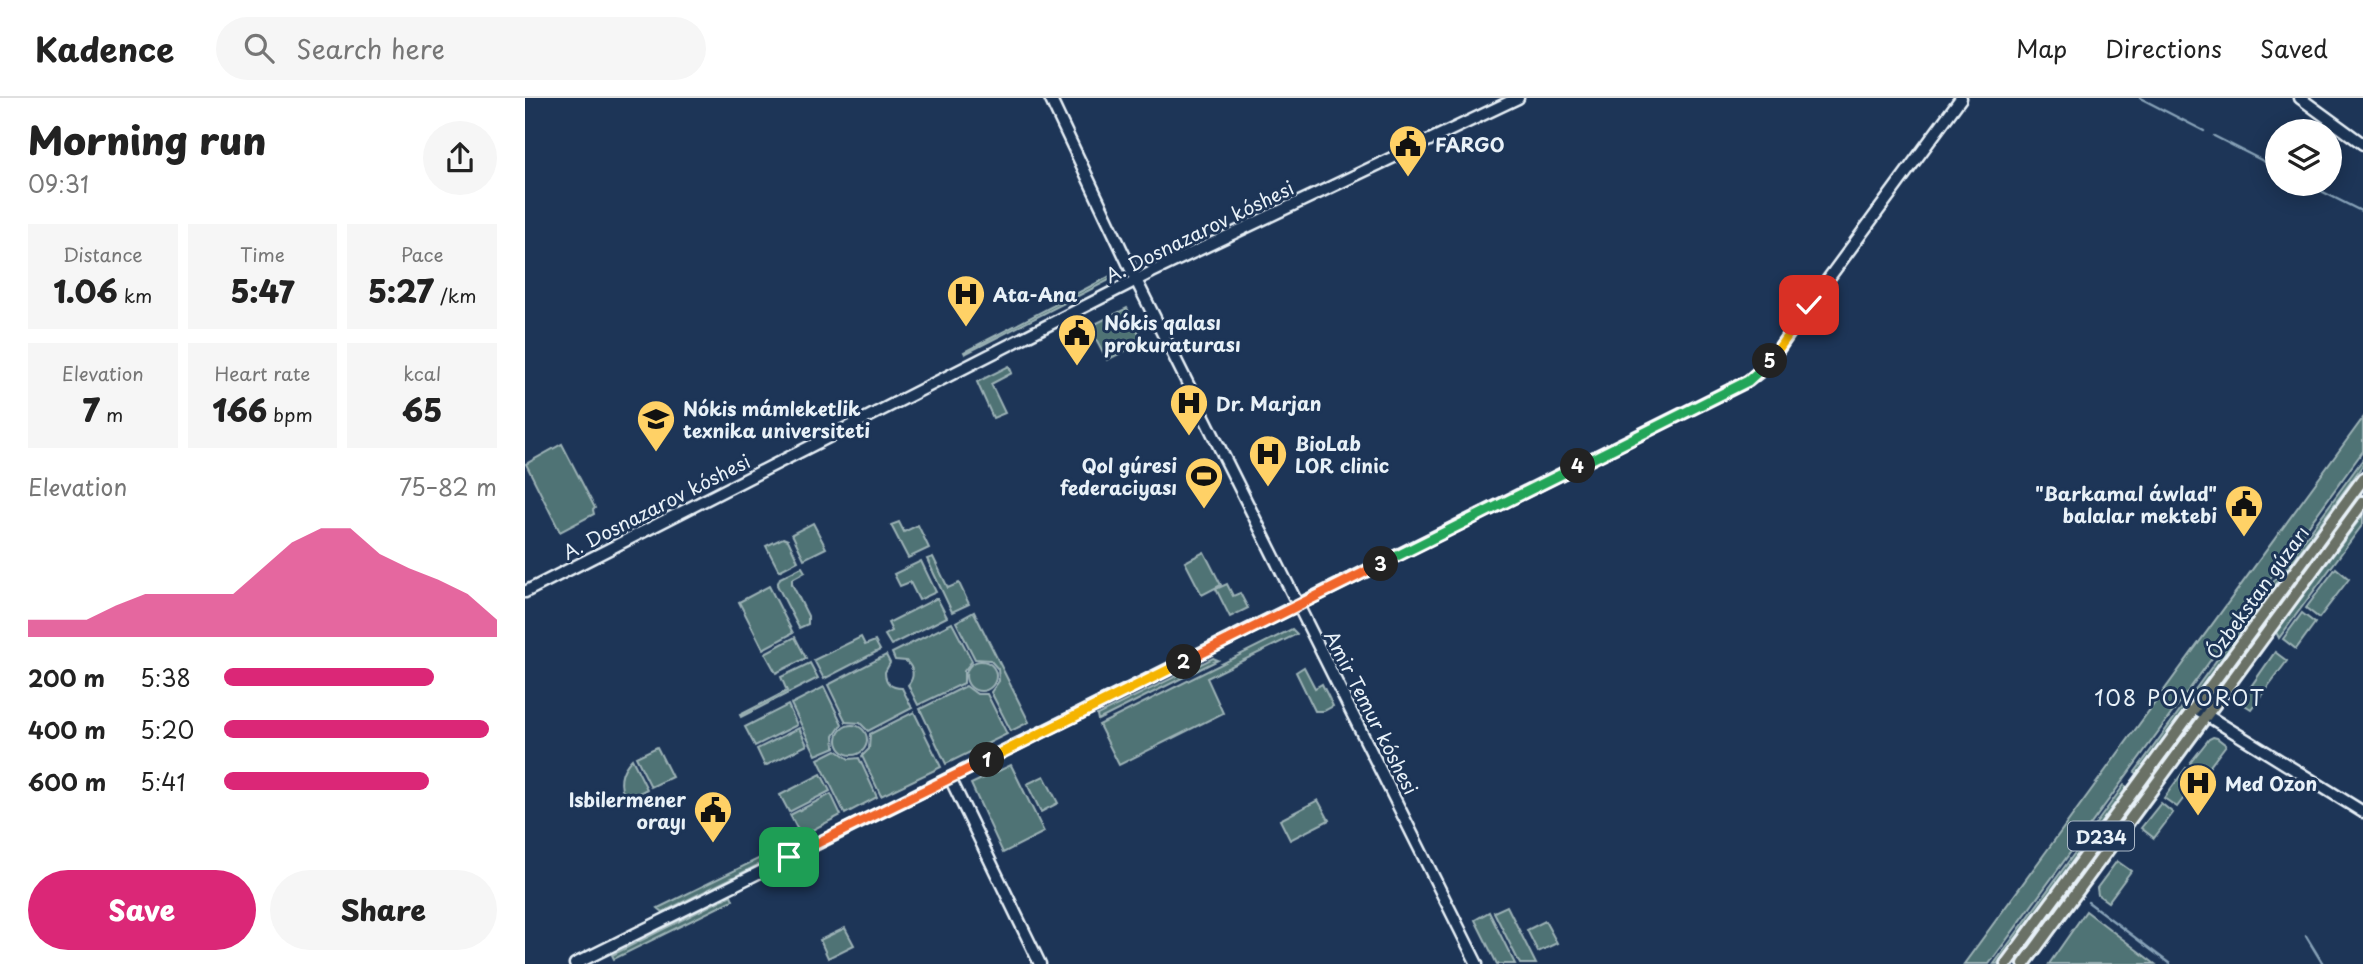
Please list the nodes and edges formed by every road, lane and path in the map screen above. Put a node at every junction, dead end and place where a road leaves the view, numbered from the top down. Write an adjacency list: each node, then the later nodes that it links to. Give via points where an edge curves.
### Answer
1 (1050, 98): 6 (main road, Amir Temur kóshesi)
2 (1518, 98): 6 (main road, A. Dosnazarov kóshesi)
3 (1961, 98): 10 (main road, via 1767,366 1748,381)
4 (2301, 98): 5 (main road)
5 (2363, 144)
6 (1136, 280): 9 (main road, A. Dosnazarov kóshesi); 10 (main road, Amir Temur kóshesi)
7 (2363, 479): 11 (main road, Ózbekstan gúzarı)
8 (2363, 502): 12 (main road, Ózbekstan gúzarı / D234)
9 (525, 592)
10 (1299, 605): 13 (main road); 17 (main road, Amir Temur kóshesi)
11 (2195, 708): 12 (main road); 18 (main road, Ózbekstan gúzarı / D234)
12 (2205, 715): 14 (main road); 19 (main road, Ózbekstan gúzarı / D234)
13 (950, 778): 15 (main road); 16 (main road)
14 (2363, 812)
15 (575, 964)
16 (1040, 964)
17 (1477, 964)
18 (2007, 964)
19 (2024, 964)

